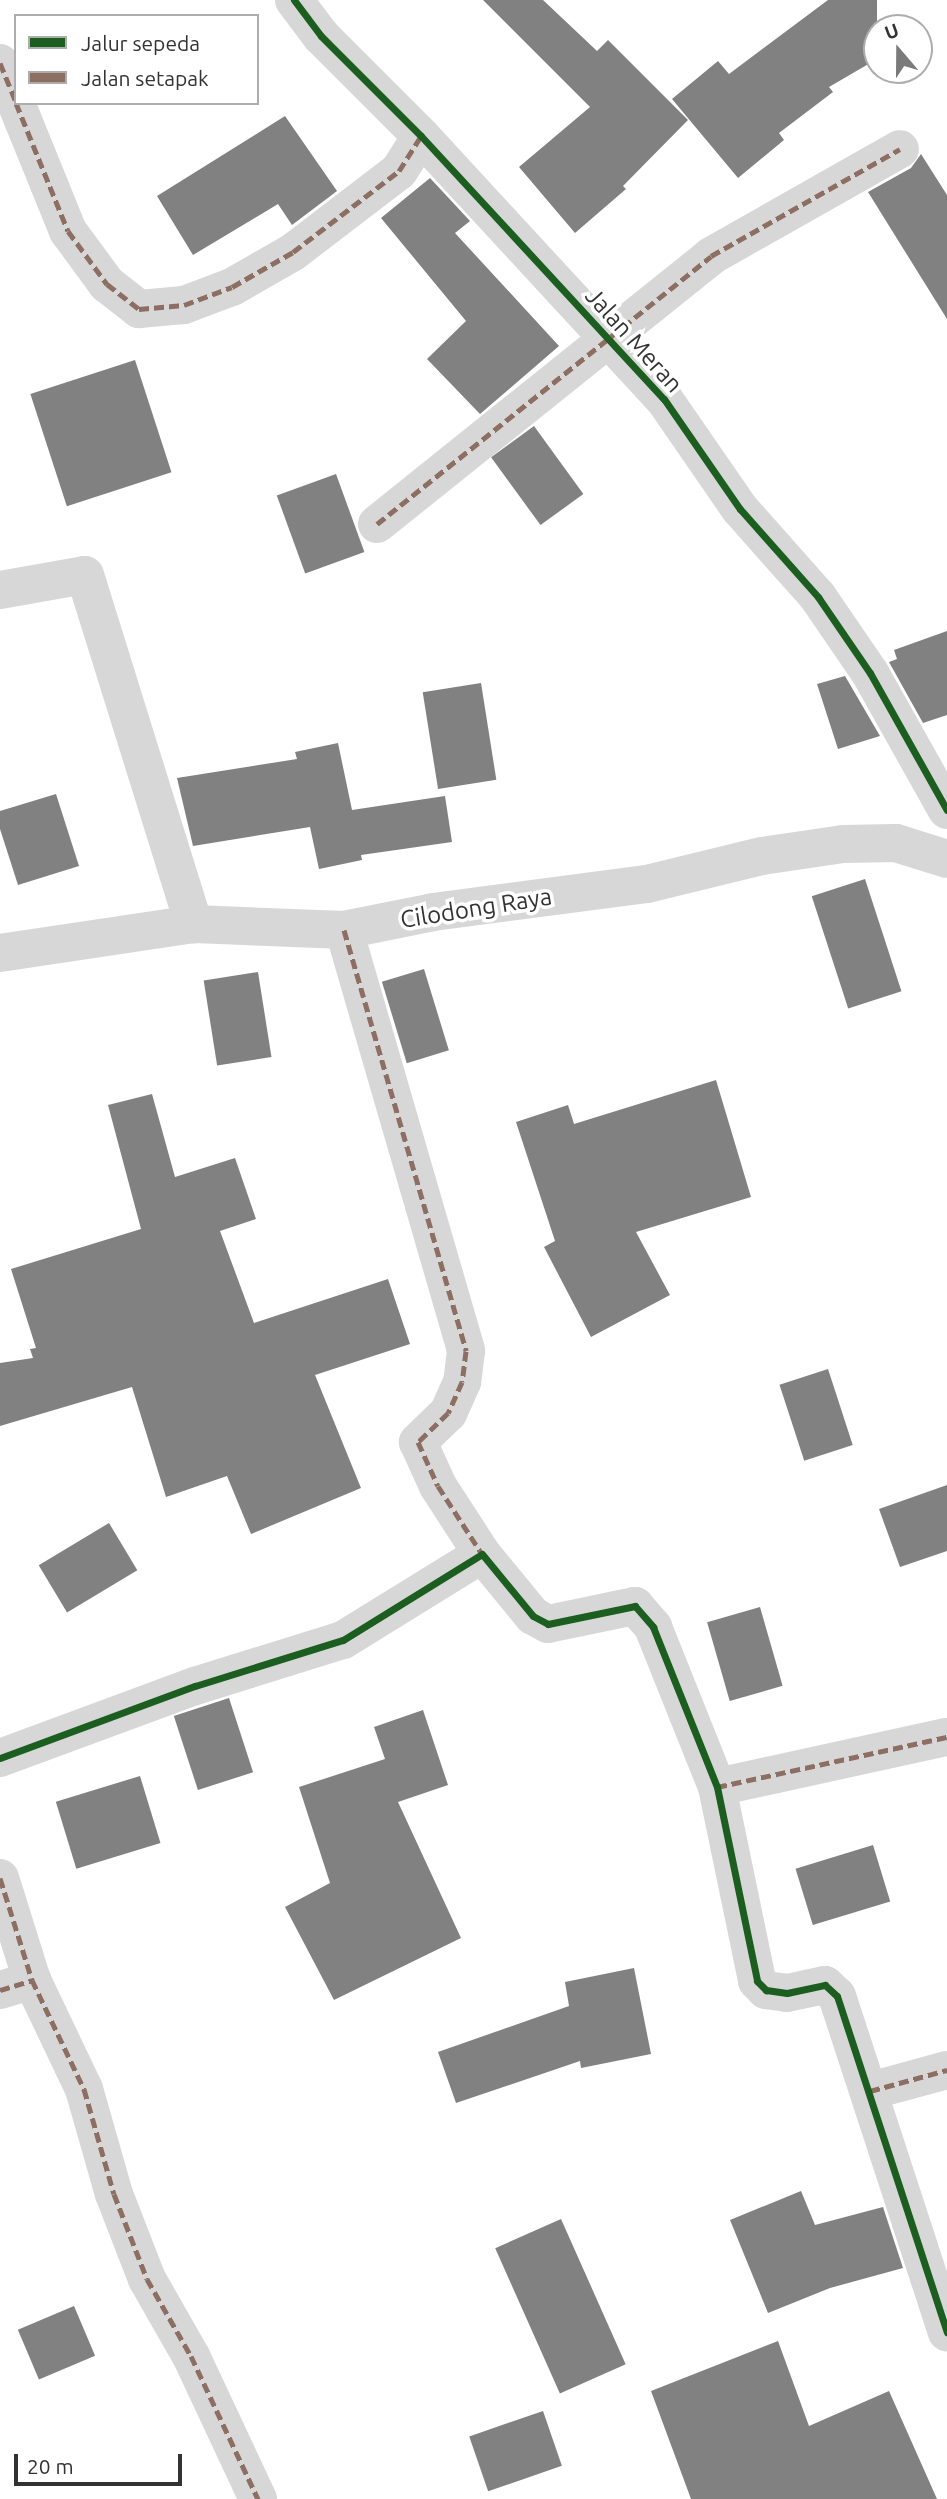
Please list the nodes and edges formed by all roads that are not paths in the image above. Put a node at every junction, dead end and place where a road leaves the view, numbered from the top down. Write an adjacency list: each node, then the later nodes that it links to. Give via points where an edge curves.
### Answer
1 (294, 0): 5 (street, Jalan Meran, via 321,36)
2 (0, 63): 3 (street)
3 (14, 97)
4 (17, 105): 5 (street, via 68,232 107,284 139,309 184,305 232,287 293,252 399,171)
5 (421, 136): 7 (street, Jalan Meran)
6 (900, 149): 7 (street, via 741,236)
7 (610, 339): 8 (street); 10 (street, Jalan Meran, via 664,399 740,509 818,597 870,673)
8 (376, 524)
9 (0, 590): 12 (street, via 85,575)
10 (947, 810)
11 (947, 859): 13 (street, Cilodong Raya, via 896,842 843,844 762,856 647,884 433,912)
12 (194, 924): 13 (street, Cilodong Raya); 14 (street, Cilodong Raya)
13 (344, 930): 15 (street, via 466,1351 462,1382 448,1413 418,1442 438,1486)
14 (0, 953)
15 (482, 1554): 17 (street, via 342,1640 195,1686); 18 (street, via 533,1616 548,1625 635,1606 653,1627)
16 (947, 1737): 18 (street)
17 (0, 1758)
18 (717, 1787): 22 (street, via 757,1981 766,1990 787,1993 825,1985 837,1996)
19 (0, 1878): 20 (street)
20 (16, 1985): 24 (street, via 84,2089 114,2194 147,2279 191,2356)
21 (947, 2070): 22 (street)
22 (870, 2091): 23 (street, via 925,2276)
23 (947, 2333)
24 (258, 2499)

